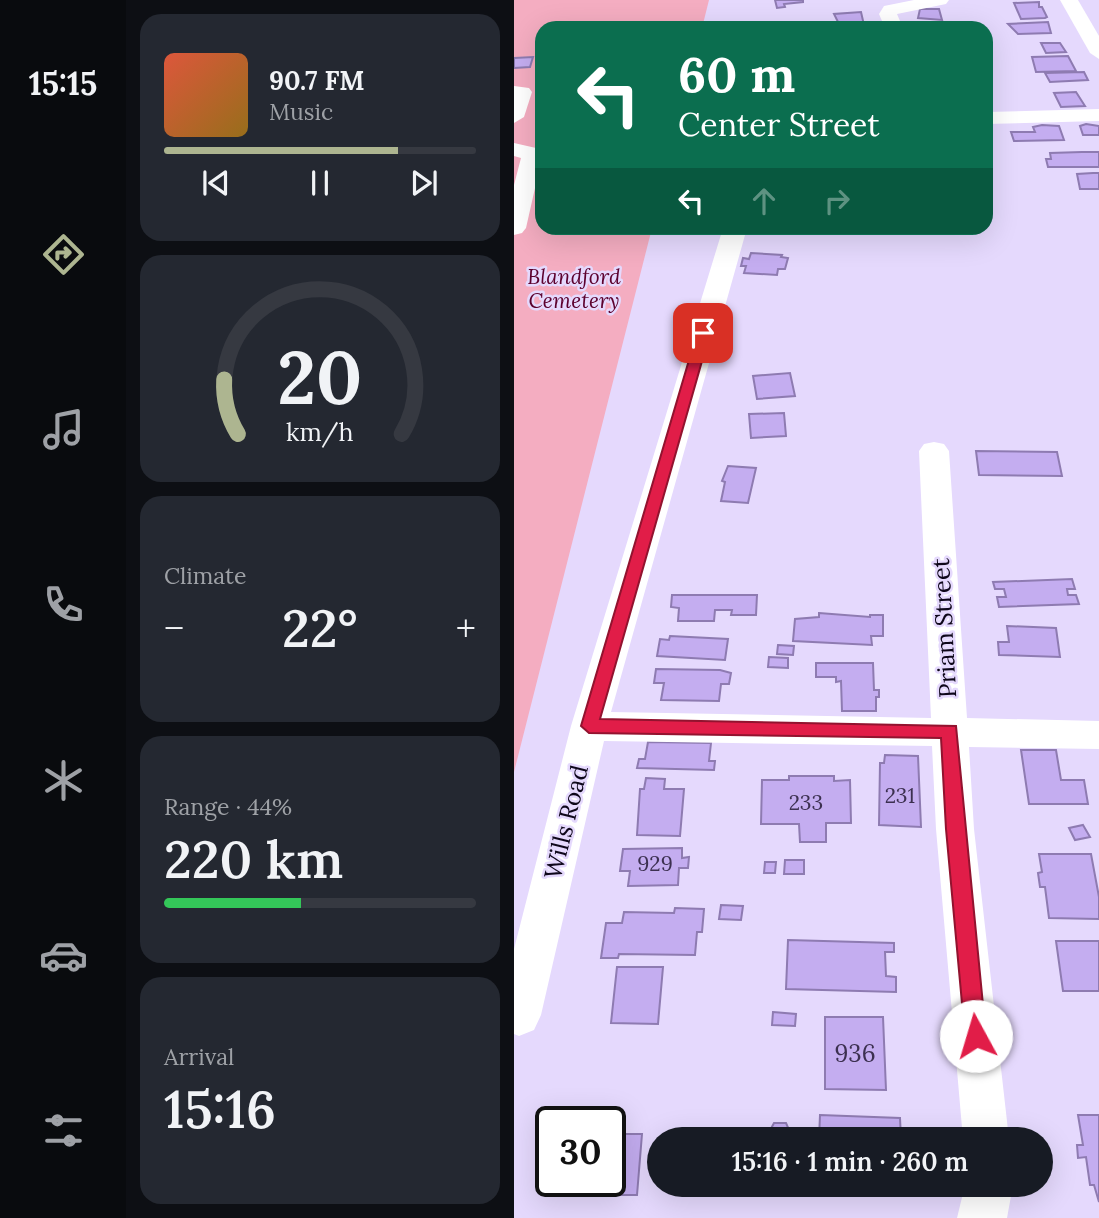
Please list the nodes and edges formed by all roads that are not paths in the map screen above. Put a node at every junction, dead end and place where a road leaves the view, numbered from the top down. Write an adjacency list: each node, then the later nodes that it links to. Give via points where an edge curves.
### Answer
1 (940, 0): 4 (street, via 890,10)
2 (1070, 2): 3 (street); 5 (street)
3 (1094, 2)
4 (891, 21)
5 (1098, 53)
6 (514, 92): 8 (street, via 522,92)
7 (1098, 115): 9 (street)
8 (514, 117)
9 (993, 118)
10 (514, 149): 11 (street, via 532,158)
11 (514, 228)
12 (733, 235): 14 (street, Wills Road)
13 (934, 451): 15 (street, Priam Street)
14 (589, 726): 15 (street); 17 (street, Wills Road)
15 (950, 731): 16 (street); 18 (street, Priam Street, via 955,829)
16 (1098, 735)
17 (519, 1015)
18 (985, 1127)
19 (986, 1197): 20 (street)
20 (982, 1218)

